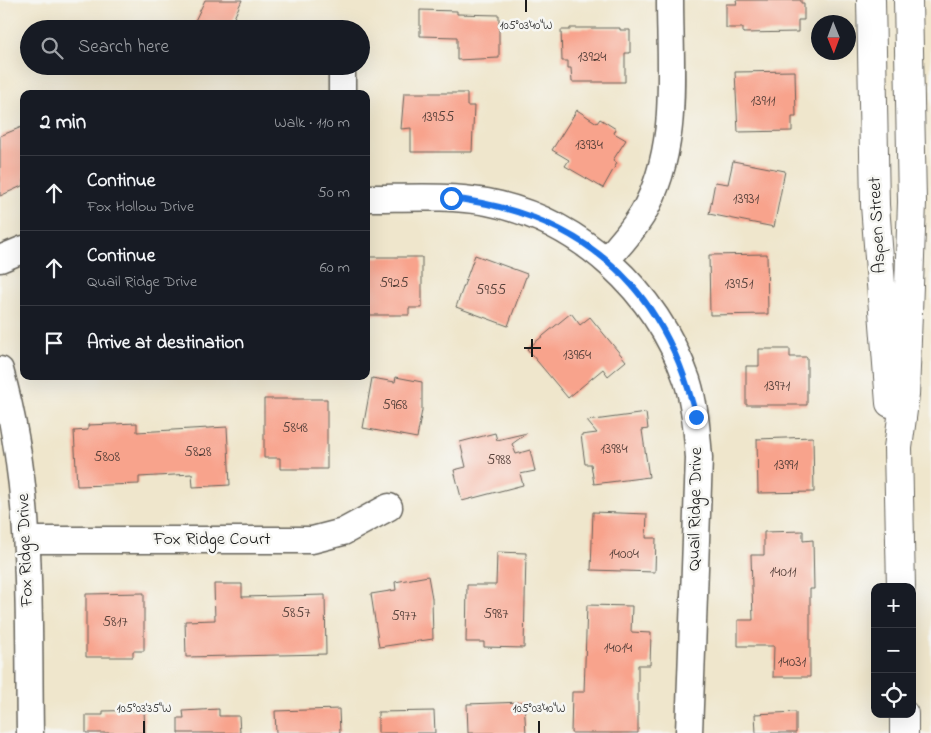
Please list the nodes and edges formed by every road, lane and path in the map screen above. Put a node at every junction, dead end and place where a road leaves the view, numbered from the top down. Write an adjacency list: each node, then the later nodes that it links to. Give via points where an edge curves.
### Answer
1 (670, 0): 9 (street, via 670,127 665,158 656,187 642,215)
2 (872, 0): 11 (street, Aspen Street, via 876,205 889,397)
3 (908, 0): 11 (street, Aspen Street, via 912,202 905,395)
4 (342, 75): 5 (street)
5 (342, 90)
6 (370, 198): 9 (street, Quail Ridge Drive, via 451,198 488,202 553,225)
7 (20, 251): 8 (street)
8 (0, 259)
9 (606, 260): 17 (street, Quail Ridge Drive, via 633,286 655,315 687,381 696,417 699,458)
10 (0, 370): 13 (street, Fox Ridge Drive, via 21,462)
11 (898, 448): 14 (street, Aspen Street)
12 (389, 508): 13 (street, Fox Ridge Court, via 343,532 312,540)
13 (27, 540): 16 (street, Fox Ridge Drive)
14 (901, 583)
15 (904, 718): 18 (street)
16 (30, 733)
17 (689, 733)
18 (904, 733)

